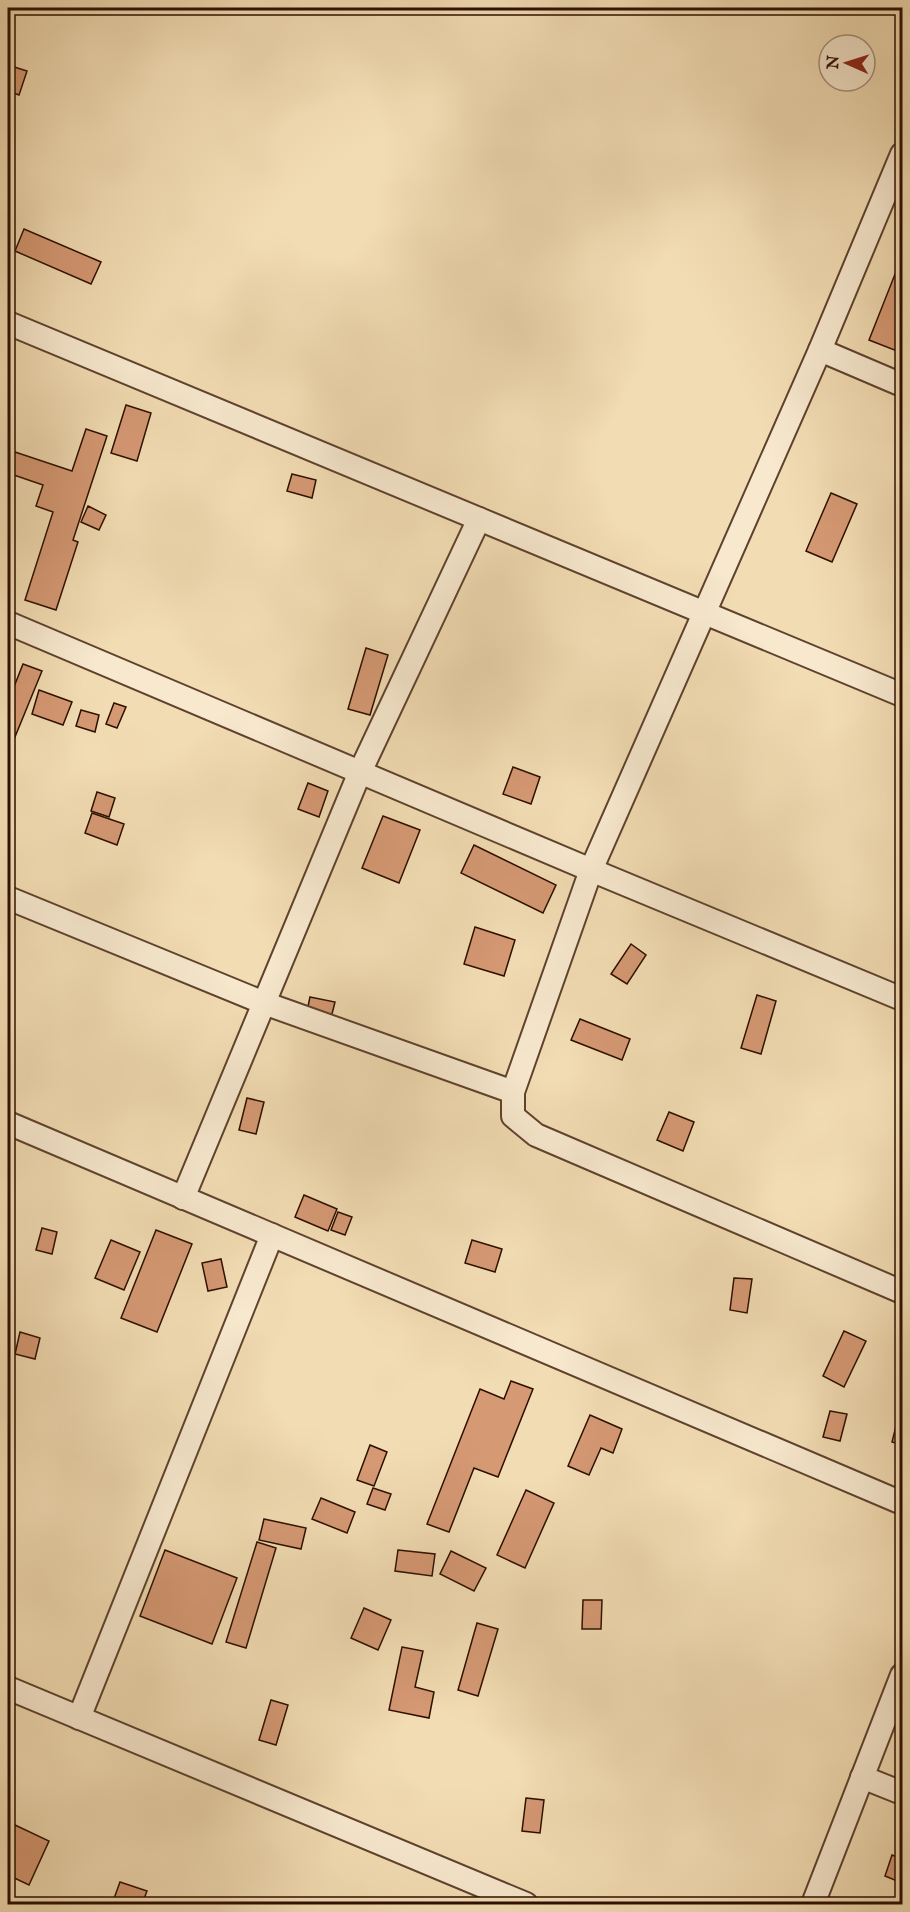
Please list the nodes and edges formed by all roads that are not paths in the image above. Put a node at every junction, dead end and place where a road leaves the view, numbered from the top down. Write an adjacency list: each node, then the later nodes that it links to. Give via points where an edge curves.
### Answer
1 (902, 158): 3 (street)
2 (8, 323): 5 (street)
3 (820, 350): 4 (street); 6 (street)
4 (903, 385)
5 (479, 519): 6 (street); 9 (street)
6 (704, 613): 8 (street); 10 (street)
7 (8, 623): 9 (street)
8 (903, 695)
9 (360, 772): 10 (street); 13 (street)
10 (591, 870): 12 (street); 14 (street)
11 (8, 898): 13 (street)
12 (903, 999)
13 (264, 1003): 14 (street); 16 (street)
14 (513, 1092): 18 (street, via 513,1116 536,1135)
15 (8, 1123): 16 (street)
16 (183, 1198): 17 (street)
17 (272, 1235): 19 (street); 22 (street)
18 (903, 1292)
19 (903, 1503)
20 (903, 1675): 23 (street)
21 (8, 1688): 22 (street)
22 (80, 1718): 25 (street)
23 (862, 1777): 24 (street); 26 (street)
24 (903, 1793)
25 (526, 1905)
26 (813, 1905)

